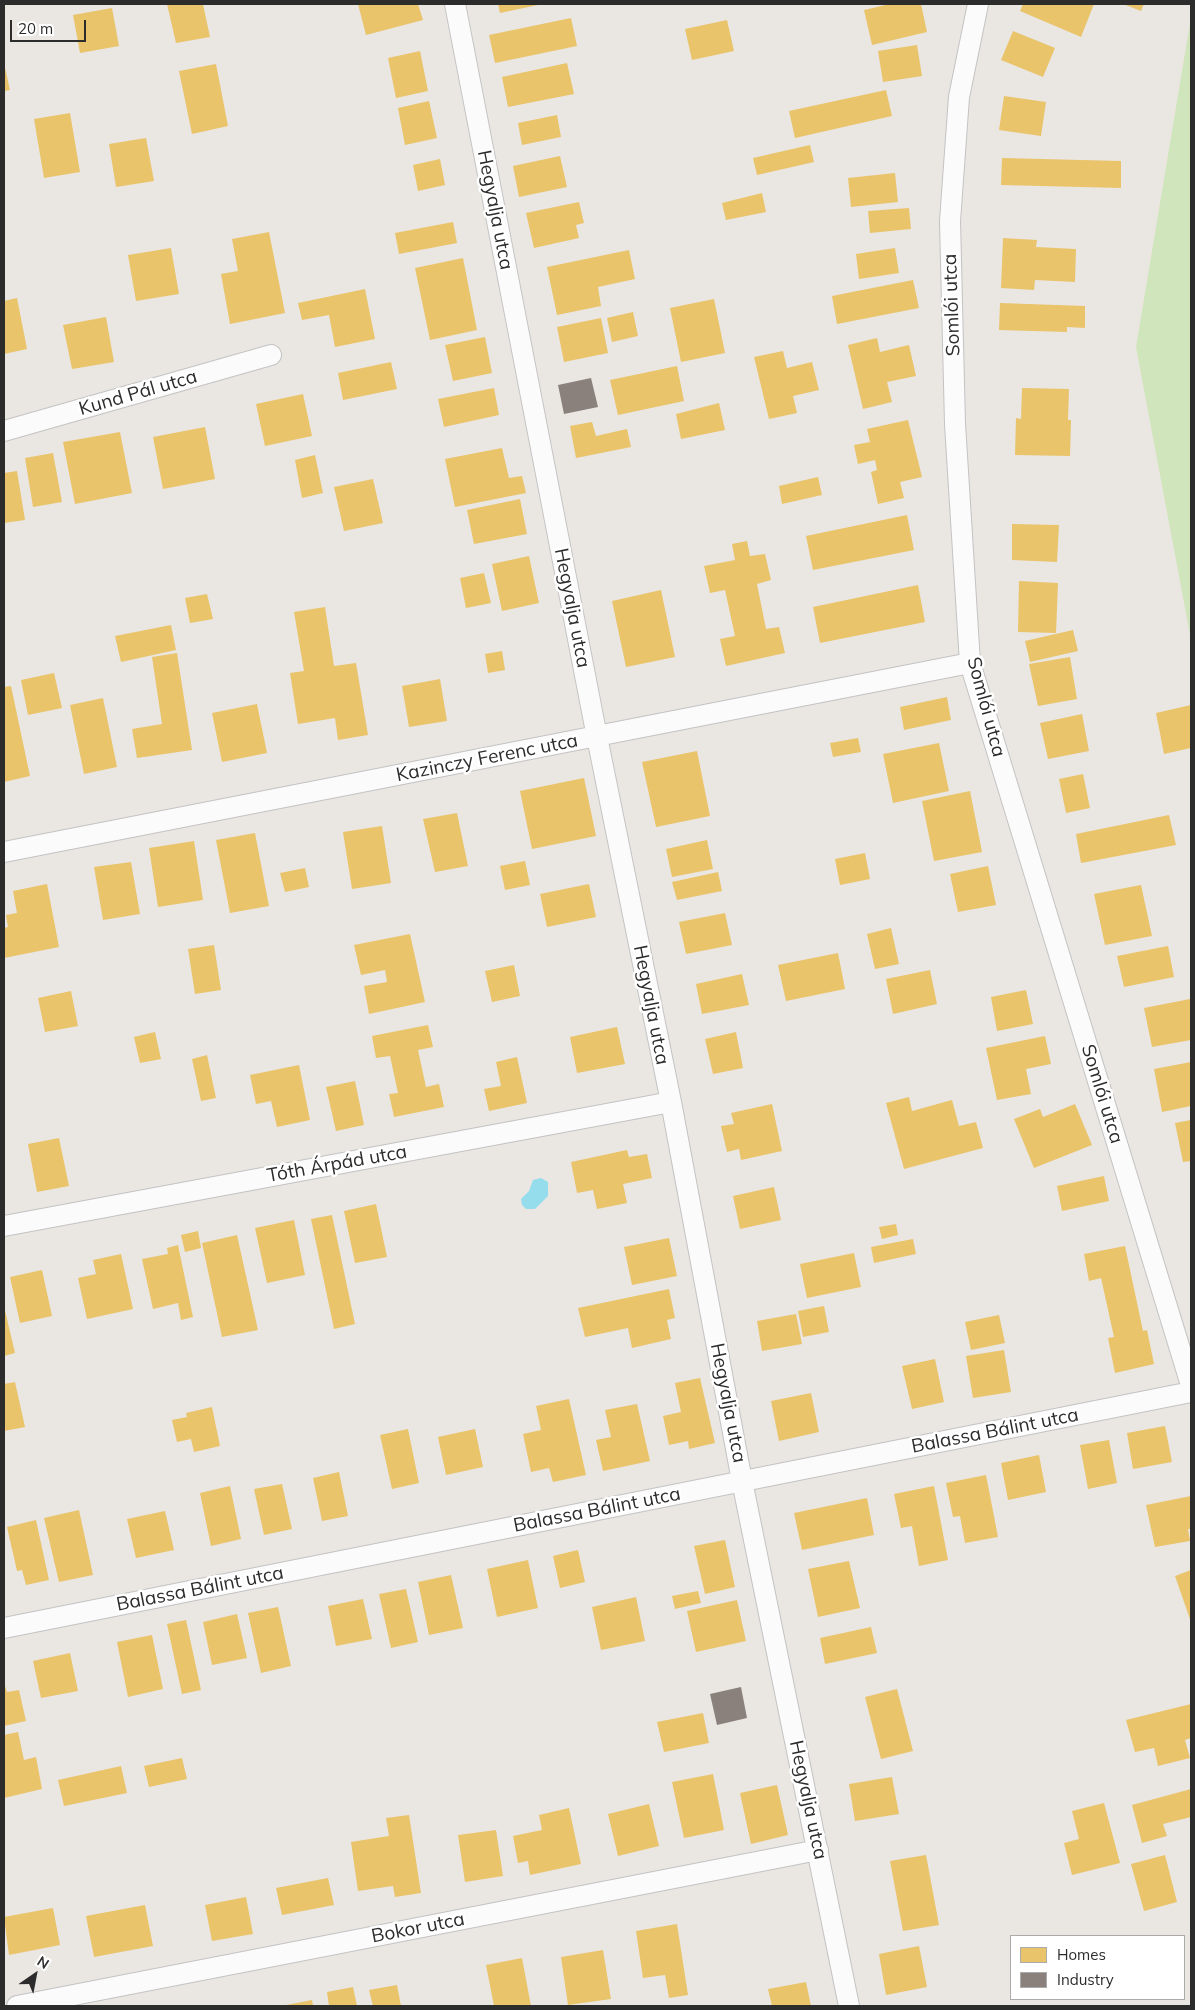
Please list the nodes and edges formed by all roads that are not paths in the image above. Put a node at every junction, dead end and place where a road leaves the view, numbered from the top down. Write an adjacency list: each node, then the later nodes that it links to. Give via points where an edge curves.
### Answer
1 (454, 4): 6 (street, Hegyalja utca)
2 (978, 4): 5 (street, Somlói utca, via 959,97 950,221 955,424)
3 (271, 355): 4 (street, Kund Pál utca)
4 (4, 431)
5 (970, 663): 6 (street, Kazinczy Ferenc utca); 10 (street, Somlói utca)
6 (597, 737): 7 (street, Kazinczy Ferenc utca); 8 (street, Hegyalja utca)
7 (4, 852)
8 (671, 1102): 9 (street, Tóth Árpád utca); 12 (street, Hegyalja utca)
9 (4, 1226)
10 (1191, 1385)
11 (1191, 1392): 12 (street, Balassa Bálint utca)
12 (742, 1481): 13 (street, Balassa Bálint utca); 14 (street, Hegyalja utca)
13 (4, 1628)
14 (818, 1850): 15 (street, Bokor utca); 16 (street, Hegyalja utca)
15 (17, 2006)
16 (849, 2006)

